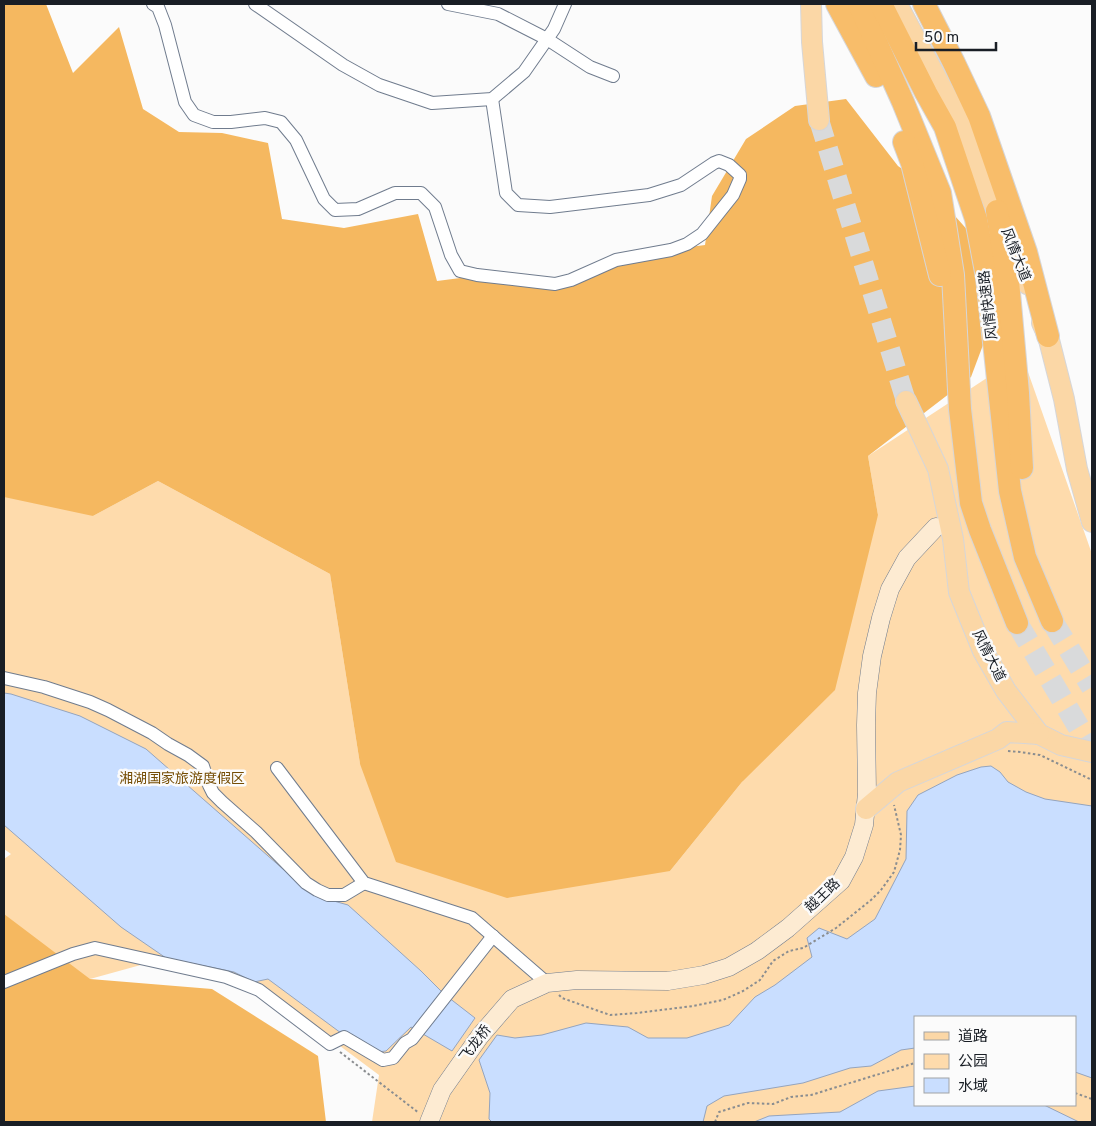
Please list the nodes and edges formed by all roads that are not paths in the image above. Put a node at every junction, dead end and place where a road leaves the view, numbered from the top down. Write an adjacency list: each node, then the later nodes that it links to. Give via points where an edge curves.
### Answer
1 (154, 4): 13 (street, via 165,25 185,102 194,115 213,122 265,118 281,122 296,140 324,199 335,210 358,209 395,192 421,192 435,208 450,255 460,271 555,284 616,260 671,250 702,234 733,195 740,179 729,165 719,161 681,185 649,195 550,207 518,205 506,193)
2 (255, 4): 13 (street, via 343,65 379,85 432,103)
3 (448, 4): 11 (street, via 498,14)
4 (565, 4): 11 (street)
5 (811, 4): 14 (main road)
6 (837, 4): 17 (highway, via 880,82 912,163)
7 (858, 4): 17 (highway, via 940,193 953,275)
8 (880, 4): 15 (highway, 风情快速路, via 945,128 976,219 987,277 1010,491 1025,557 1052,621 1026,527 1008,281)
9 (898, 4): 15 (main road, 风情大道, via 962,124)
10 (924, 4): 16 (highway, via 979,116 1026,252)
11 (547, 39): 12 (street, via 590,67); 13 (street, via 524,72)
12 (613, 76)
13 (492, 99)
14 (819, 120)
15 (997, 211): 16 (main road, 风情大道)
16 (1048, 336): 19 (main road, 风情大道)
17 (957, 344): 21 (highway, via 960,409 971,503)
18 (906, 401): 23 (main road, 风情大道, via 938,469 953,540 959,592 983,651)
19 (1092, 522)
20 (936, 527): 28 (main road, 越王路, via 907,558 890,589 880,618 867,693)
21 (1017, 623)
22 (4, 678): 29 (street, via 90,702 180,750 203,766 213,793 317,890 328,895 344,895)
23 (1006, 691): 24 (main road, 风情大道); 25 (main road, via 1019,716)
24 (1039, 734): 25 (main road); 26 (main road, 风情大道, via 1061,745)
25 (1004, 741): 28 (main road, via 896,791)
26 (1092, 752)
27 (277, 768): 29 (street)
28 (866, 809): 32 (main road, 越王路, via 854,857 841,881 757,952 704,976 668,981 577,980)
29 (364, 882): 30 (street, via 472,918)
30 (493, 936): 31 (street, via 412,1039 393,1058 382,1060 344,1037 330,1044 259,990 226,976 95,948); 32 (street)
31 (4, 982)
32 (547, 983): 33 (main road, 越王路)
33 (512, 999): 34 (main road, 飞龙桥, via 480,1036 442,1090)
34 (430, 1121)

